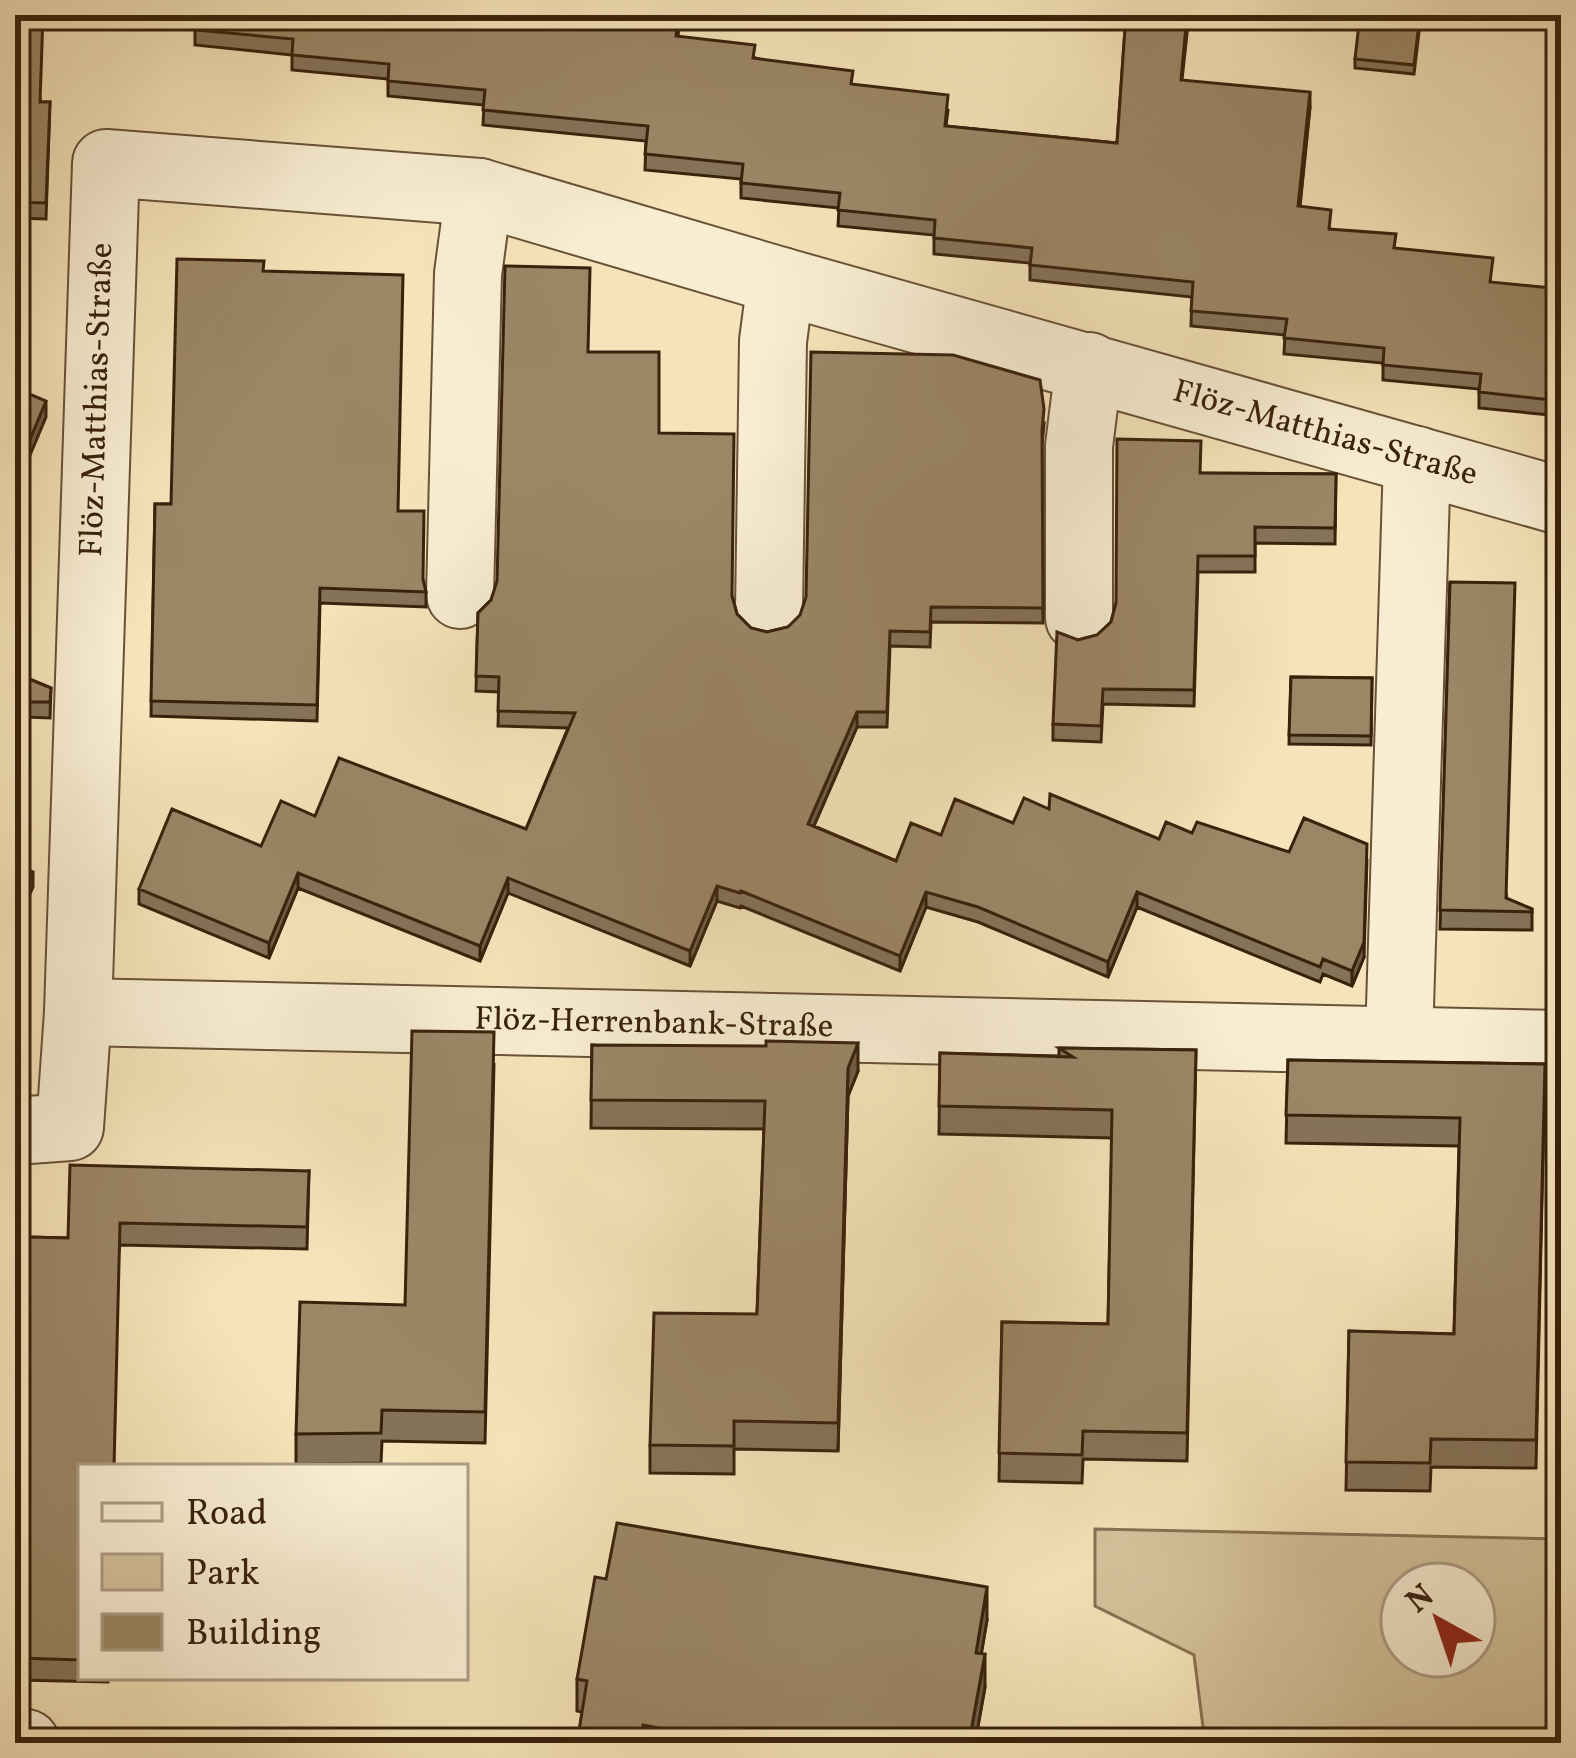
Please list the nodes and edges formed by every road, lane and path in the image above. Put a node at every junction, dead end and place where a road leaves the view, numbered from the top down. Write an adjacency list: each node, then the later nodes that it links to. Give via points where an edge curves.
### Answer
1 (479, 192): 2 (street, Flöz-Matthias-Straße); 6 (street, via 468,274); 9 (street, Flöz-Matthias-Straße, via 106,163)
2 (781, 280): 3 (street, Flöz-Matthias-Straße); 7 (street)
3 (1088, 366): 4 (street, Flöz-Matthias-Straße); 8 (street, via 1079,446)
4 (1418, 460): 5 (street, Flöz-Matthias-Straße); 10 (street)
5 (1561, 501)
6 (460, 596)
7 (769, 610)
8 (1079, 618)
9 (78, 1012): 10 (street, Flöz-Herrenbank-Straße); 12 (street, via 70,1127)
10 (1399, 1039): 11 (street, Flöz-Herrenbank-Straße)
11 (1561, 1044)
12 (15, 1131)
13 (15, 1742): 14 (street)
14 (26, 1743)

